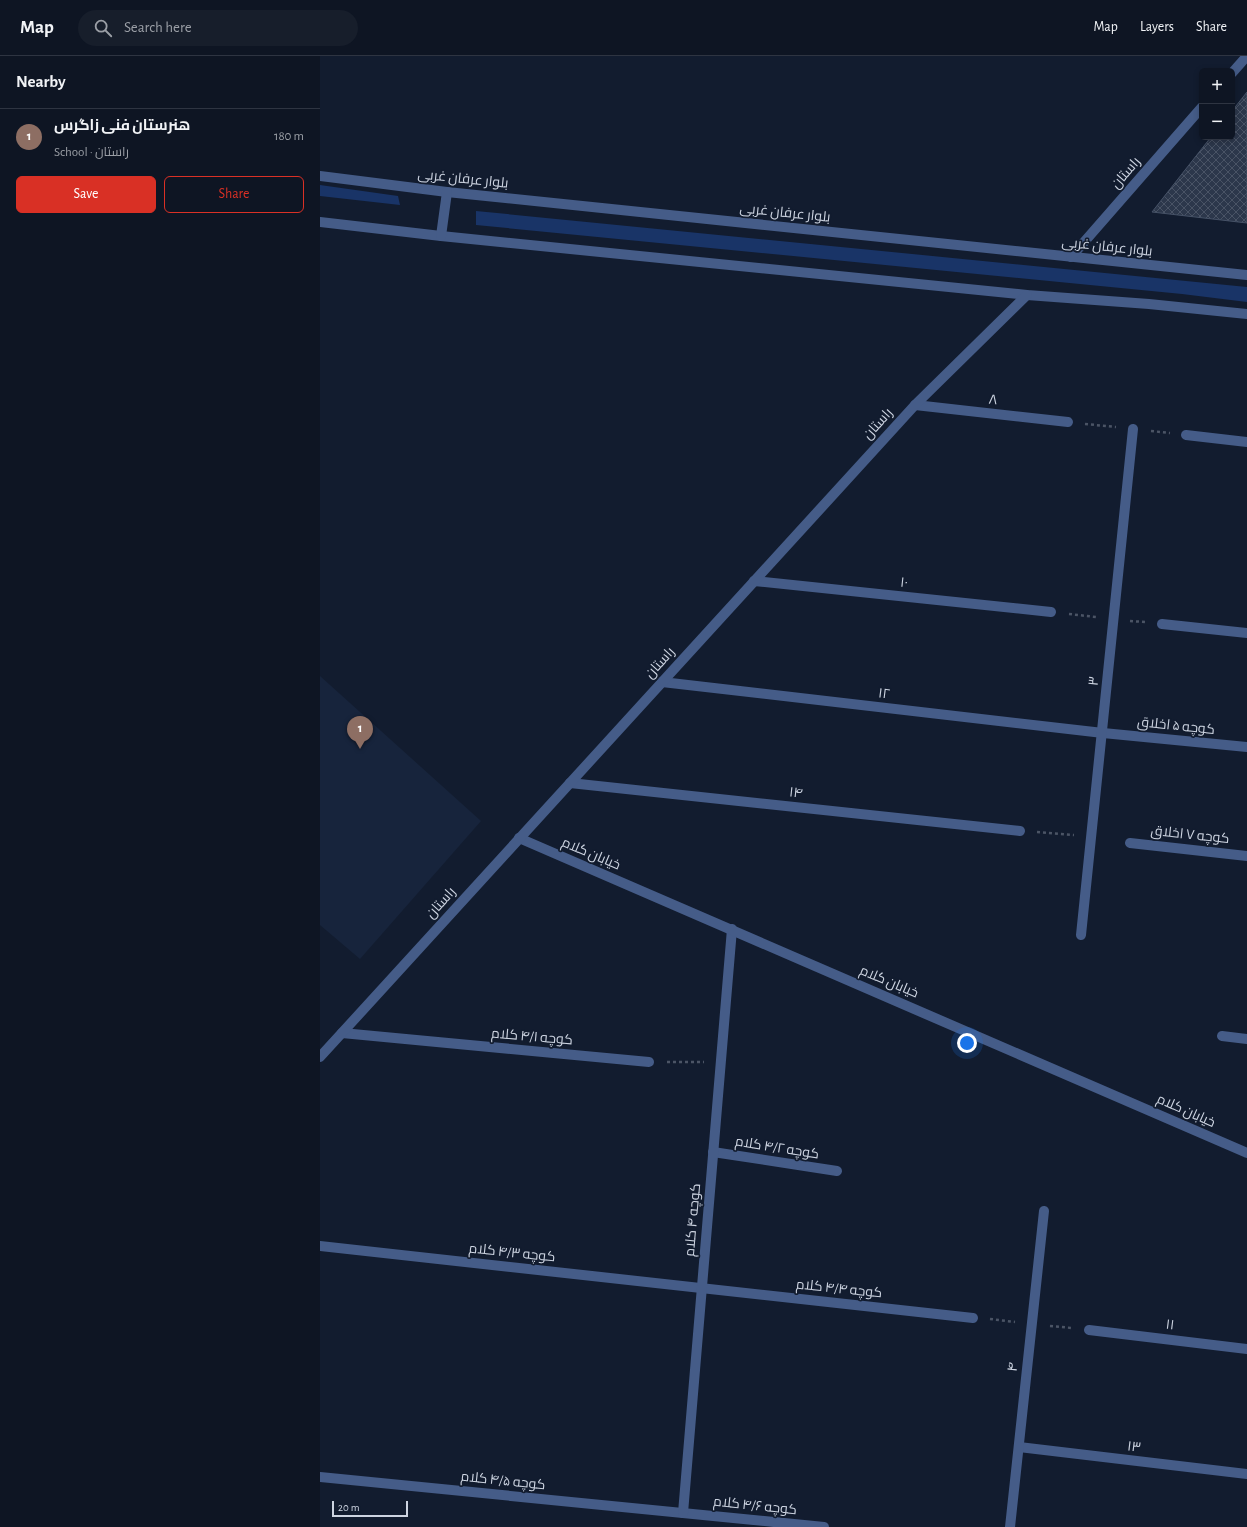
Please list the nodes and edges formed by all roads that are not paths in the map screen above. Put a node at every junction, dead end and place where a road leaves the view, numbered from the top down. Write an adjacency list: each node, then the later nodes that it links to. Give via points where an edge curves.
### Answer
1 (1247, 56): 2 (street)
2 (1235, 70)
3 (1199, 110): 8 (street, راستان)
4 (320, 176): 5 (street, بلوار عرفان غربی)
5 (447, 192): 7 (street); 8 (street, بلوار عرفان غربی)
6 (320, 222): 7 (street)
7 (441, 236): 10 (street)
8 (1071, 257): 9 (street, بلوار عرفان غربی)
9 (1247, 275)
10 (1027, 295): 11 (street); 12 (street, راستان)
11 (1247, 314)
12 (915, 405): 13 (street, ۸); 17 (street, راستان)
13 (1068, 422)
14 (1133, 429): 22 (street, ۳)
15 (1186, 435): 16 (street)
16 (1247, 442)
17 (754, 581): 18 (street, ۱۰); 21 (street, راستان)
18 (1051, 612)
19 (1162, 624): 20 (street)
20 (1247, 633)
21 (662, 682): 22 (street, ۱۲); 24 (street, راستان)
22 (1103, 733): 23 (street, کوچه ۵ اخلاق); 30 (street, ۳)
23 (1247, 747)
24 (570, 783): 25 (street, ۱۴); 26 (street, راستان)
25 (1020, 831)
26 (519, 838): 29 (street, خیابان کلام); 31 (street, راستان)
27 (1130, 843): 28 (street, کوچه ۷ اخلاق)
28 (1247, 856)
29 (732, 929): 36 (street, کوچه ۴ کلام); 37 (street, خیابان کلام)
30 (1081, 935)
31 (342, 1033): 34 (street, راستان); 35 (street, کوچه ۴/۱ کلام)
32 (1222, 1036): 33 (street)
33 (1247, 1038)
34 (320, 1056)
35 (650, 1062)
36 (713, 1152): 38 (street, کوچه ۴/۲ کلام); 41 (street, کوچه ۴ کلام)
37 (1247, 1153)
38 (837, 1171)
39 (1044, 1211): 45 (street, ۴)
40 (320, 1246): 41 (street, کوچه ۴/۳ کلام)
41 (701, 1289): 42 (street, کوچه ۴/۴ کلام); 48 (street, کوچه ۴ کلام)
42 (973, 1318)
43 (1089, 1330): 44 (street, ۱۱)
44 (1247, 1349)
45 (1019, 1447): 46 (street, ۱۳); 50 (street, ۴)
46 (1247, 1474)
47 (320, 1477): 48 (street, کوچه ۴/۵ کلام)
48 (683, 1513): 49 (street, کوچه ۴/۶ کلام)
49 (824, 1527)
50 (1010, 1527)

